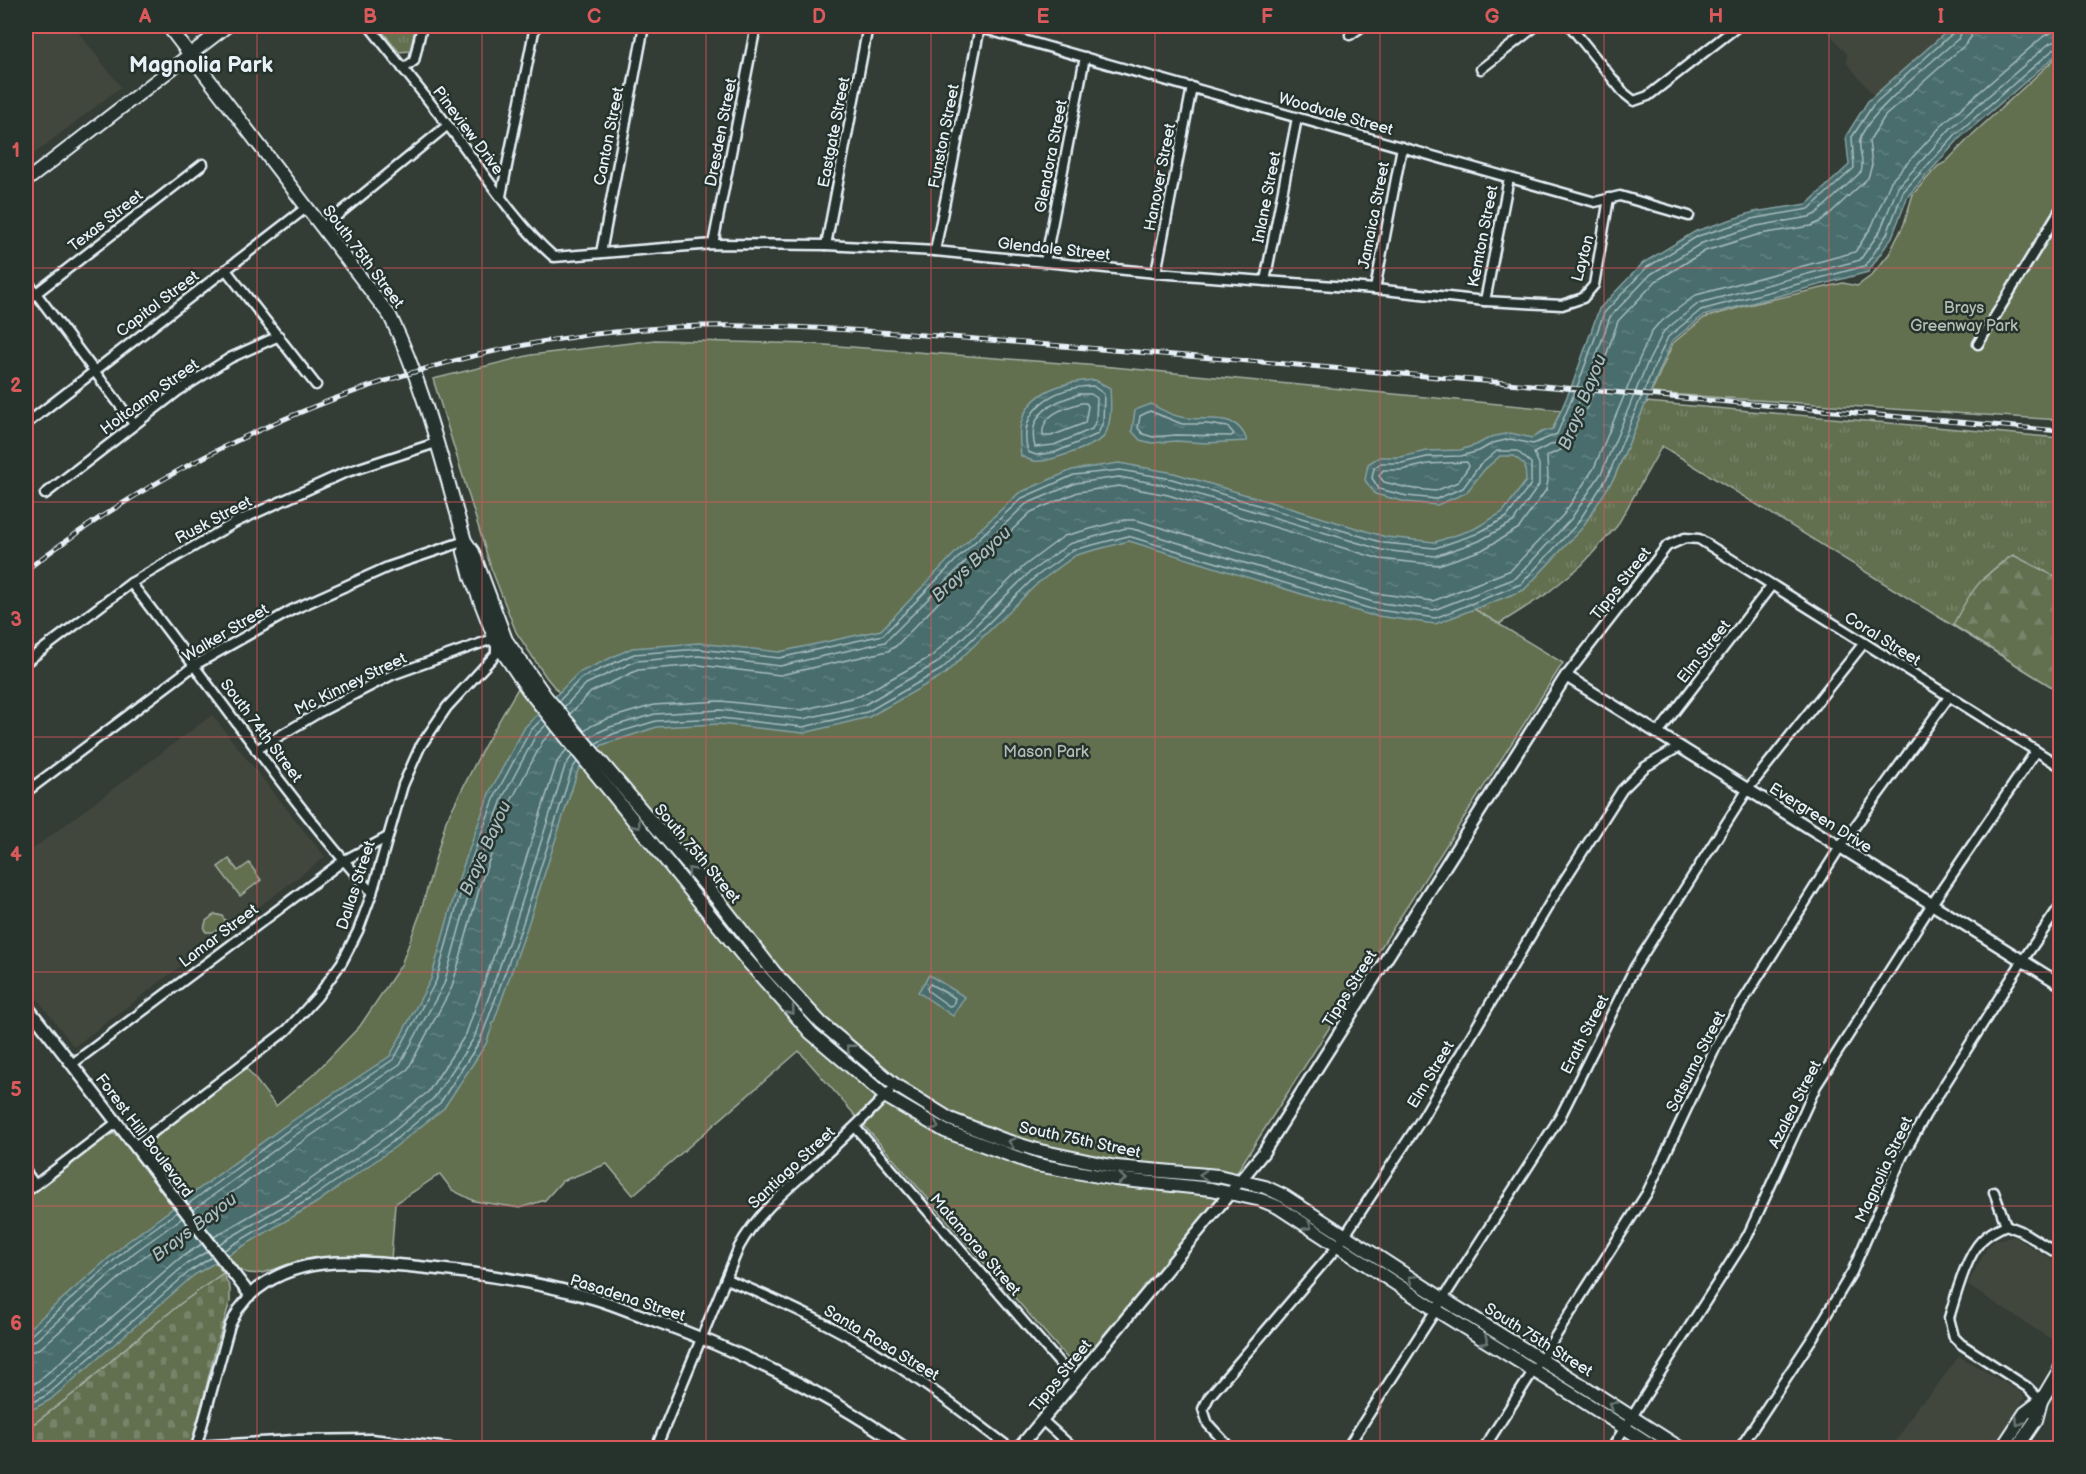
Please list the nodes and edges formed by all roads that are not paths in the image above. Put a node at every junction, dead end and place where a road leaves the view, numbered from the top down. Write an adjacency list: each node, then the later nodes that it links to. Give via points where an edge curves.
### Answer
1 (168, 26): 15 (main road, South 75th Street)
2 (227, 26): 15 (main road)
3 (369, 26): 17 (street, Pineview Drive)
4 (422, 26): 17 (street, via 414,61)
5 (535, 26): 26 (street)
6 (644, 26): 36 (street, Canton Street)
7 (756, 26): 32 (street, Dresden Street)
8 (868, 26): 33 (street, Eastgate Street)
9 (977, 26): 16 (street, Woodvale Street); 34 (street, Funston Street)
10 (1362, 26): 14 (street)
11 (1536, 26): 18 (street)
12 (1570, 26): 13 (street, via 1634,101 1647,96)
13 (1738, 26)
14 (1350, 35)
15 (189, 54): 25 (main road); 28 (main road, South 75th Street)
16 (1085, 57): 19 (street, Woodvale Street); 37 (street, Glendora Street)
17 (403, 69): 21 (street, Pineview Drive)
18 (1481, 69)
19 (1192, 87): 20 (street, Woodvale Street); 39 (street, Hanover Street)
20 (1297, 118): 22 (street, Woodvale Street); 41 (street, Inlane Street)
21 (448, 125): 26 (street, Pineview Drive); 31 (street)
22 (1402, 147): 24 (street, Woodvale Street); 42 (street, Jamaica Street)
23 (203, 164): 43 (street, Texas Street)
24 (1509, 178): 27 (street, Woodvale Street, via 1595,202); 44 (street, Kemton Street)
25 (26, 181)
26 (501, 196): 35 (street, Pineview Drive)
27 (1610, 198): 30 (street, Woodvale Street, via 1620,196); 46 (street, Layton, via 1593,285 1583,298)
28 (307, 207): 31 (main road, South 75th Street); 38 (street, Capitol Street)
29 (2061, 210): 48 (street)
30 (1689, 216)
31 (323, 227): 53 (main road, South 75th Street, via 390,316 415,373)
32 (713, 244): 33 (street, Glendale Street); 36 (street, Glendale Street)
33 (826, 245): 34 (street, Glendale Street)
34 (935, 251): 37 (street, Glendale Street)
35 (548, 252): 36 (street, Glendale Street, via 554,257)
36 (601, 253)
37 (1045, 262): 39 (street, Glendale Street)
38 (226, 270): 47 (street); 49 (street, Capitol Street)
39 (1156, 273): 41 (street, Glendale Street)
40 (26, 280): 43 (street)
41 (1265, 282): 42 (street, Glendale Street)
42 (1375, 289): 44 (street, Glendale Street)
43 (35, 293): 45 (street, Texas Street); 49 (street)
44 (1485, 300): 46 (street, Glendale Street)
45 (26, 301)
46 (1559, 305)
47 (279, 336): 50 (street); 52 (street, Holtcamp Street, via 230,358 178,390)
48 (1978, 344)
49 (93, 370): 51 (street, Capitol Street); 52 (street)
50 (316, 385)
51 (26, 424)
52 (134, 424): 54 (street, Holtcamp Street)
53 (436, 443): 56 (main road, South 75th Street); 57 (street, Rusk Street, via 344,473 236,522)
54 (45, 494)
55 (1689, 539): 58 (street, Coral Street, via 1699,539); 63 (street, Tipps Street, via 1667,546)
56 (465, 541): 59 (main road, South 75th Street, via 468,568); 62 (street, Walker Street, via 388,567 292,610); 64 (main road, South 75th Street, via 473,552 506,640)
57 (131, 583): 61 (street, Rusk Street); 62 (street, South 74th Street)
58 (1772, 586): 60 (street, Coral Street); 66 (street, Elm Street)
59 (496, 642): 64 (main road, South 75th Street); 68 (street, Mc Kinney Street, via 490,640 392,675); 74 (street, Dallas Street, via 496,654 447,707 420,747 403,785)
60 (1864, 643): 65 (street, Coral Street); 72 (street, Erath Street)
61 (26, 662)
62 (195, 665): 68 (street, South 74th Street); 73 (street, Walker Street)
63 (1566, 676): 66 (street, Evergreen Drive); 92 (street, Tipps Street, via 1263,1153)
64 (533, 688): 71 (main road, South 75th Street)
65 (1949, 697): 69 (street, Coral Street); 75 (street, Satsuma Street)
66 (1658, 734): 67 (street, Evergreen Drive)
67 (1679, 747): 72 (street, Evergreen Drive); 98 (street, Elm Street, via 1645,767 1622,790 1421,1120)
68 (256, 750): 76 (street, South 74th Street)
69 (2037, 751): 70 (street, Coral Street); 78 (street, Azalea Street)
70 (2061, 766)
71 (604, 776): 84 (main road, South 75th Street, one-way to 71, via 821,1023 774,972 718,900); 85 (main road, South 75th Street, one-way to 85, via 748,962 811,1033)
72 (1748, 789): 75 (street, Evergreen Drive); 103 (street, Erath Street, via 1635,967 1560,1117)
73 (26, 792)
74 (387, 838): 76 (street, Lamar Street); 77 (street, Dallas Street)
75 (1840, 847): 78 (street, Evergreen Drive); 106 (street, Satsuma Street, via 1721,1036 1647,1192)
76 (343, 861): 77 (street, South 74th Street); 83 (street, Lamar Street)
77 (372, 893): 88 (street, Dallas Street, via 342,962 287,1030)
78 (1932, 904): 80 (street, Evergreen Drive); 111 (street, Azalea Street, via 1816,1086 1748,1235)
79 (2061, 906): 80 (street, Magnolia Street)
80 (2023, 960): 81 (street, Evergreen Drive); 127 (street, Magnolia Street, via 1914,1134 1852,1272)
81 (2061, 984)
82 (26, 1005): 83 (street, Forest Hill Boulevard)
83 (72, 1064): 86 (street, Forest Hill Boulevard)
84 (895, 1085): 85 (street, Santiago Street); 89 (main road, South 75th Street, one-way to 84, via 950,1119)
85 (885, 1096): 87 (street, Santiago Street); 90 (main road, South 75th Street, one-way to 90, via 945,1131)
86 (116, 1123): 88 (street, Forest Hill Boulevard); 93 (street)
87 (855, 1127): 101 (street, Santiago Street, via 754,1222); 109 (street, Matamoras Street)
88 (135, 1146): 102 (street, Forest Hill Boulevard)
89 (1040, 1151): 90 (main road); 92 (main road, South 75th Street, one-way to 89, via 1116,1167)
90 (1036, 1165): 96 (main road, South 75th Street, one-way to 96)
91 (26, 1172): 93 (street)
92 (1240, 1181): 96 (street, Tipps Street); 98 (main road, South 75th Street, via 1284,1196)
93 (35, 1185): 94 (street)
94 (26, 1192)
95 (1994, 1192): 97 (street)
96 (1230, 1194): 99 (main road, South 75th Street, one-way to 99, via 1278,1208); 109 (street, Tipps Street)
97 (2006, 1225): 100 (street); 110 (street, via 1980,1241 1971,1256 1949,1318 1950,1327 1961,1344)
98 (1345, 1235): 99 (street, Elm Street); 103 (main road, South 75th Street, one-way to 98)
99 (1338, 1246): 104 (main road, South 75th Street); 121 (street, Elm Street, via 1209,1397 1203,1409 1208,1424)
100 (2061, 1255)
101 (726, 1279): 105 (street, Santiago Street); 118 (street, Santa Rosa Street, via 813,1318 880,1355)
102 (250, 1295): 105 (street, Pasadena Street, via 280,1274 314,1263 364,1262 440,1269 596,1299); 114 (street, via 230,1325)
103 (1443, 1299): 104 (street, Erath Street); 106 (main road, South 75th Street)
104 (1436, 1310): 108 (main road, South 75th Street, one-way to 108); 122 (street, Erath Street)
105 (702, 1338): 116 (street, Santiago Street); 117 (street, Pasadena Street, via 823,1395)
106 (1541, 1360): 108 (street, Satsuma Street); 111 (main road, South 75th Street, one-way to 106)
107 (2061, 1369): 110 (main road)
108 (1534, 1371): 113 (main road, South 75th Street); 123 (street, Satsuma Street)
109 (1074, 1380): 112 (street, Tipps Street)
110 (2042, 1401): 128 (main road, one-way to 128, via 2025,1413); 129 (main road, via 2036,1420)
111 (1632, 1417): 113 (street, Azalea Street); 126 (main road, South 75th Street)
112 (1042, 1420): 119 (street, Tipps Street); 120 (street)
113 (1624, 1428): 124 (street, Azalea Street); 125 (main road, South 75th Street)
114 (196, 1447): 115 (street, via 370,1439)
115 (450, 1449)
116 (656, 1449)
117 (905, 1449)
118 (1011, 1449)
119 (1019, 1449)
120 (1073, 1449)
121 (1230, 1449)
122 (1347, 1449)
123 (1484, 1449)
124 (1611, 1449)
125 (1656, 1449)
126 (1680, 1449)
127 (1740, 1449)
128 (2002, 1449)
129 (2018, 1449)

